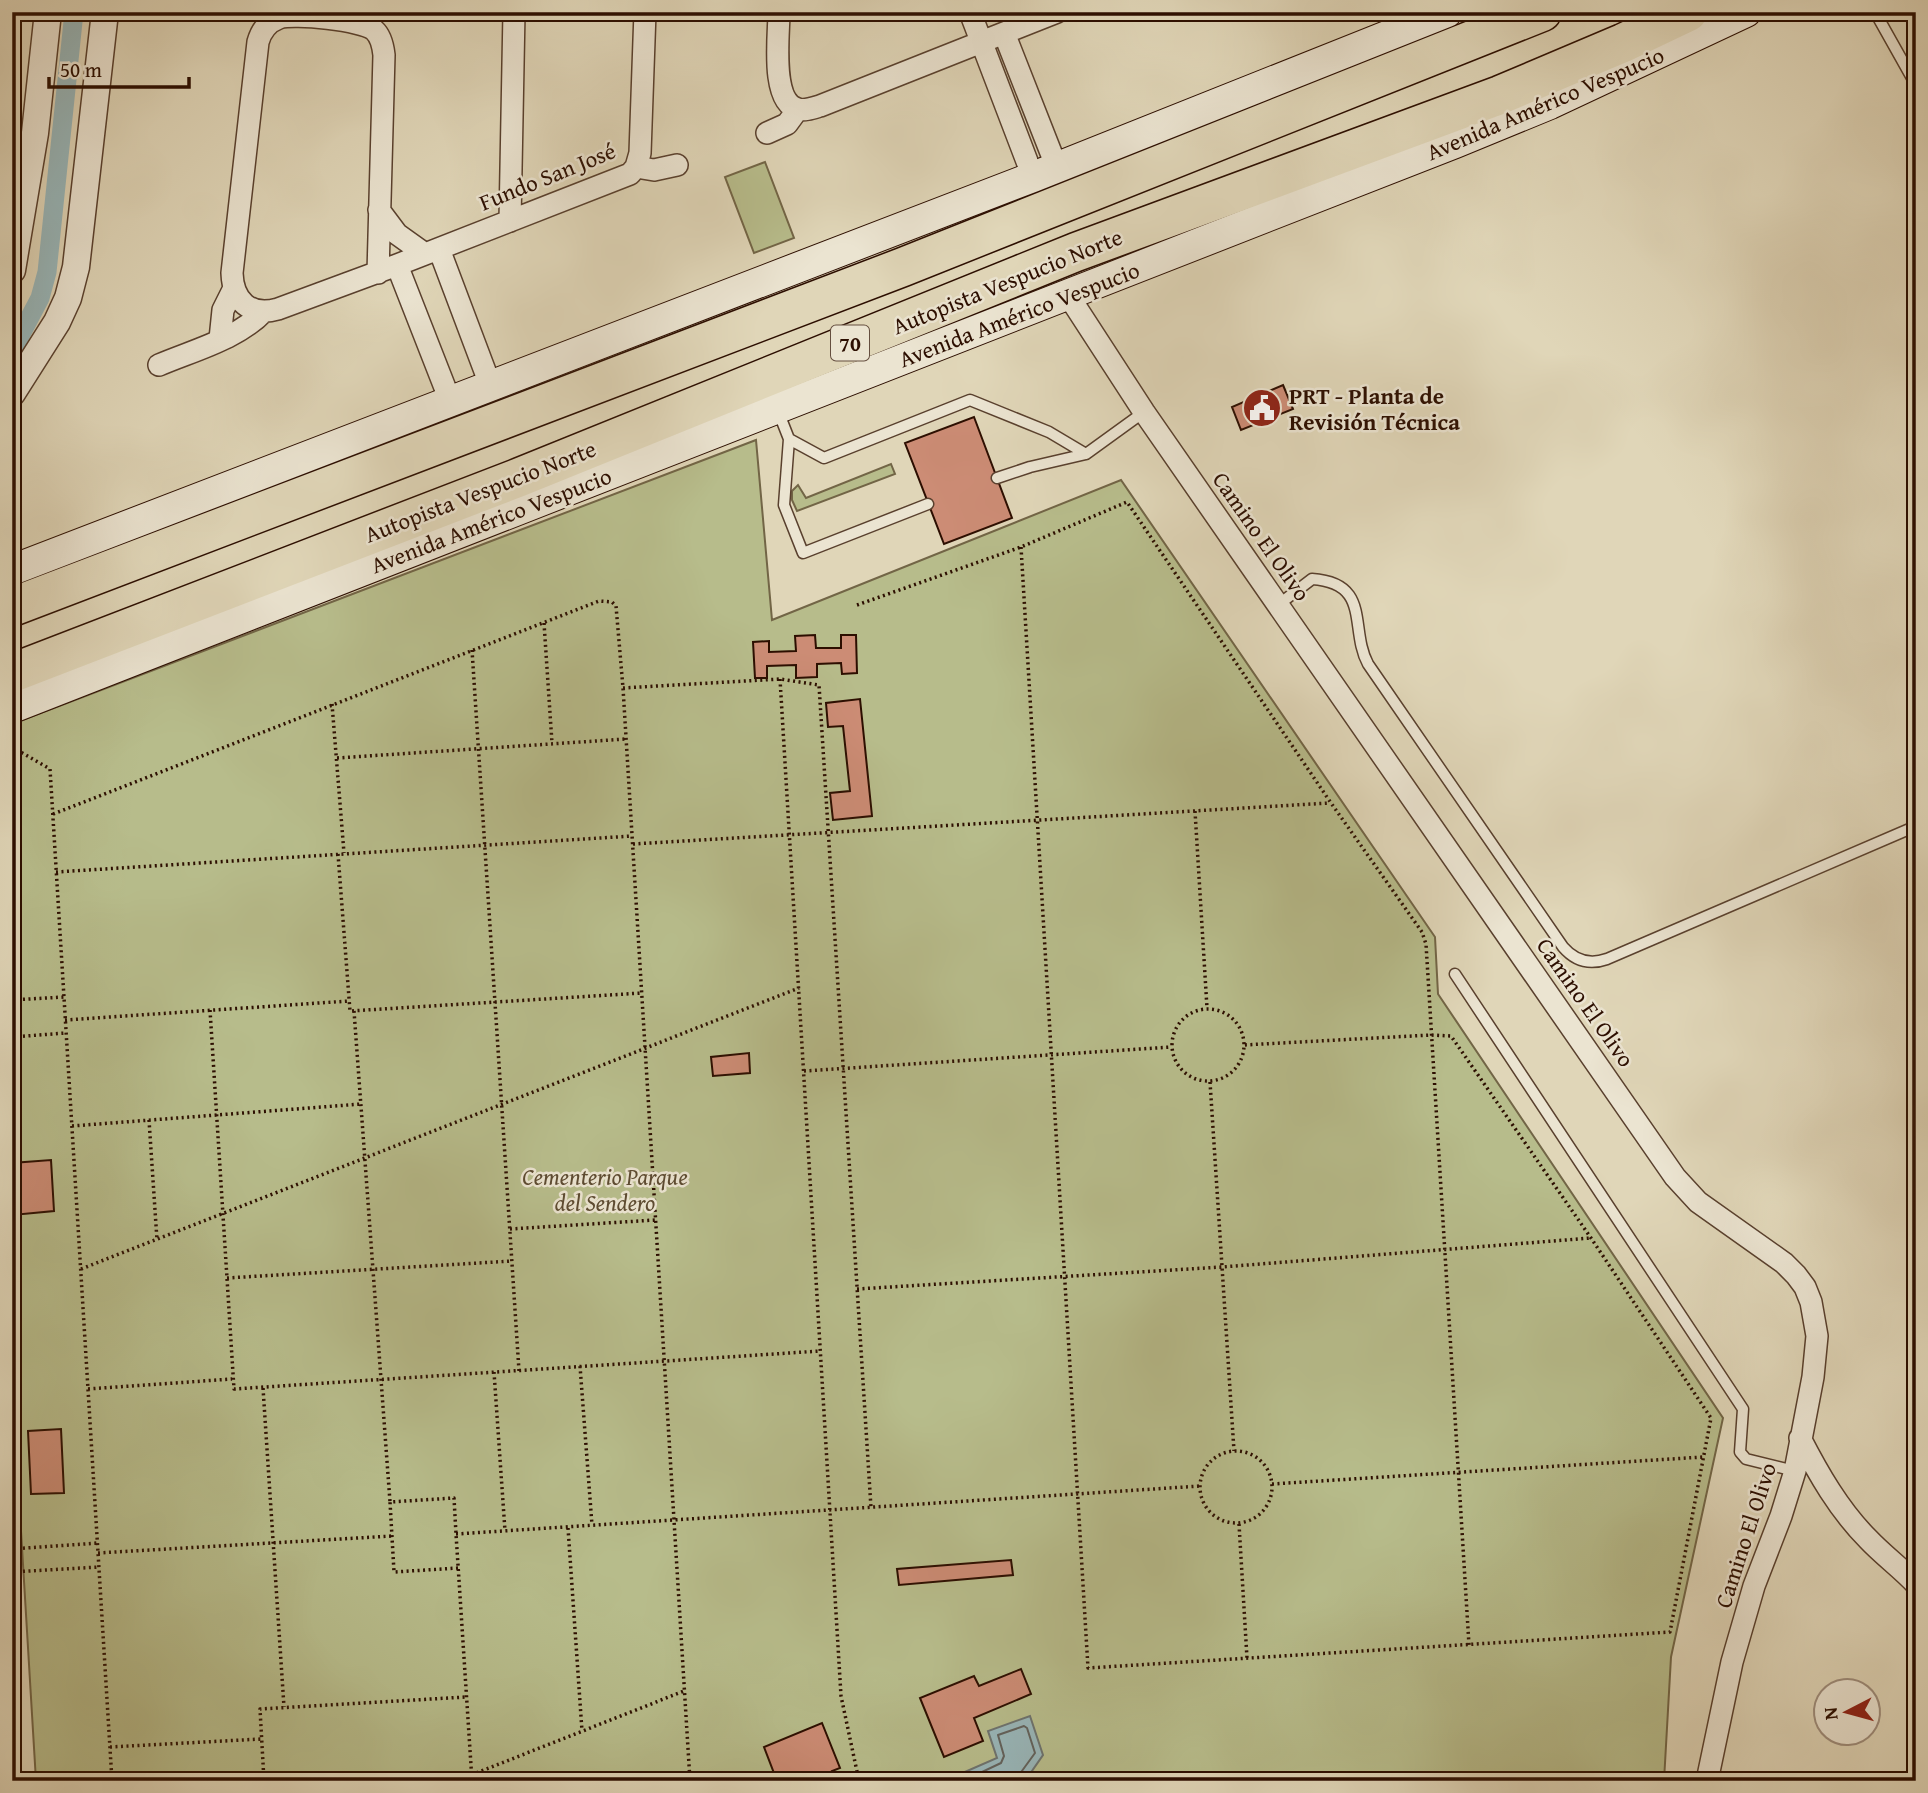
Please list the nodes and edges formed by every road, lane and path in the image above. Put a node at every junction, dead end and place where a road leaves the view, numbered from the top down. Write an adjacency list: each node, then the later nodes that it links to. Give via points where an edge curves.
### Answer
1 (48, 12): 27 (street, via 35,133)
2 (105, 12): 37 (street, via 76,267 57,322)
3 (513, 12): 26 (street)
4 (645, 12): 23 (street)
5 (779, 12): 20 (street, via 780,86 785,100)
6 (970, 12): 16 (street)
7 (1057, 12): 15 (street)
8 (1447, 12): 24 (main road)
9 (1542, 12): 49 (highway, 70, via 903,267)
10 (1688, 12): 52 (highway, Autopista Vespucio Norte / 70, via 1500,95 1076,252 520,477)
11 (1746, 12): 32 (main road, Avenida Américo Vespucio, via 1550,104)
12 (1875, 12): 17 (lane)
13 (277, 15): 14 (street); 31 (street, via 258,42)
14 (366, 18): 25 (street, via 380,37 384,55)
15 (1004, 33): 16 (street); 18 (street)
16 (981, 41): 19 (street); 20 (street, via 820,106)
17 (1916, 85)
18 (1029, 96): 19 (street); 24 (street)
19 (1005, 106): 24 (street)
20 (797, 109): 21 (street, via 787,124)
21 (767, 133)
22 (677, 165): 23 (street, Fundo San José, via 654,170)
23 (636, 167): 26 (street, Fundo San José, via 625,177)
24 (1045, 172): 36 (main road)
25 (379, 210): 28 (street, via 397,234); 29 (street)
26 (509, 221): 28 (street, Fundo San José)
27 (17, 222): 30 (street)
28 (432, 252): 29 (street, Fundo San José); 36 (street)
29 (388, 269): 33 (street, Fundo San José, via 278,309); 38 (street)
30 (12, 270)
31 (234, 288): 33 (street, via 240,301); 34 (street, via 223,310)
32 (1068, 295): 39 (main road, Avenida Américo Vespucio); 40 (street, Camino El Olivo)
33 (255, 309): 34 (street, Fundo San José, via 247,327)
34 (220, 339): 35 (street, Fundo San José)
35 (159, 365)
36 (491, 387): 38 (main road)
37 (12, 393)
38 (452, 402): 46 (main road)
39 (777, 408): 41 (lane); 56 (main road, Avenida Américo Vespucio)
40 (1144, 412): 42 (lane); 48 (street, Camino El Olivo)
41 (789, 439): 42 (lane, via 824,457 970,400 1048,432); 44 (lane, via 784,505 803,553)
42 (1086, 454): 43 (lane)
43 (997, 478)
44 (929, 504)
45 (1021, 547): 47 (path); 62 (path, via 1127,502); 65 (path)
46 (12, 570)
47 (857, 605)
48 (1278, 605): 66 (lane, via 1312,579 1330,582 1347,593 1357,612 1360,645 1368,664 1563,947 1582,961 1607,960); 124 (street, Camino El Olivo, via 1675,1177 1698,1202 1784,1263 1805,1287 1815,1317 1816,1357)
49 (12, 607)
50 (544, 622): 51 (path); 54 (path, via 599,601 612,601 618,614); 58 (path)
51 (472, 650): 55 (path); 60 (path)
52 (12, 673)
53 (780, 679): 54 (path); 67 (path, via 819,685); 68 (path)
54 (623, 688): 57 (path)
55 (332, 704): 61 (path); 64 (path)
56 (12, 708)
57 (626, 738): 58 (path); 69 (path)
58 (552, 743): 60 (path)
59 (12, 747): 64 (path, via 50,769)
60 (478, 748): 61 (path); 71 (path)
61 (337, 758): 73 (path)
62 (1331, 803): 63 (path); 87 (path, via 1422,932)
63 (1195, 811): 65 (path); 82 (path)
64 (52, 814): 74 (path)
65 (1037, 820): 67 (path); 92 (path)
66 (1914, 827)
67 (828, 832): 68 (path); 93 (path)
68 (790, 835): 70 (path); 76 (path)
69 (632, 836): 70 (path); 71 (path)
70 (633, 844): 77 (path)
71 (485, 846): 73 (path); 81 (path)
72 (338, 853): 73 (path); 74 (path); 80 (path)
73 (344, 853)
74 (56, 872): 78 (path)
75 (1455, 974): 127 (lane, via 1743,1409 1740,1452 1746,1459)
76 (799, 988): 91 (path); 94 (path)
77 (642, 993): 81 (path); 91 (path)
78 (64, 997): 79 (path); 85 (path)
79 (12, 1000)
80 (349, 1001): 83 (path); 84 (path, via 350,1011)
81 (495, 1002): 84 (path); 97 (path)
82 (1207, 1008): 89 (path, via 1230,1016); 90 (path, via 1179,1023)
83 (210, 1010): 85 (path); 98 (path)
84 (354, 1011): 96 (path)
85 (65, 1020): 86 (path)
86 (65, 1033): 88 (path); 100 (path)
87 (1432, 1035): 89 (path); 105 (path, via 1451,1036); 107 (path)
88 (12, 1037)
89 (1244, 1045): 95 (path, via 1237,1067)
90 (1171, 1047): 92 (path); 95 (path, via 1186,1074)
91 (645, 1049): 97 (path); 103 (path)
92 (1051, 1055): 93 (path); 112 (path)
93 (843, 1069): 94 (path); 114 (path)
94 (804, 1071): 115 (path)
95 (1210, 1082): 109 (path)
96 (360, 1104): 98 (path); 101 (path)
97 (501, 1104): 101 (path); 104 (path)
98 (216, 1115): 99 (path); 102 (path)
99 (149, 1119): 100 (path); 106 (path)
100 (72, 1126): 110 (path)
101 (365, 1157): 102 (path); 111 (path)
102 (223, 1214): 106 (path); 113 (path)
103 (655, 1220): 104 (path); 116 (path)
104 (509, 1229): 108 (path)
105 (1591, 1238): 107 (path); 126 (path, via 1711,1419)
106 (157, 1240): 110 (path)
107 (1445, 1251): 109 (path); 128 (path)
108 (512, 1261): 111 (path); 118 (path)
109 (1222, 1267): 112 (path); 125 (path)
110 (80, 1269): 123 (path)
111 (373, 1269): 113 (path); 121 (path)
112 (1064, 1275): 114 (path); 131 (path)
113 (227, 1278): 120 (path)
114 (857, 1289): 133 (path)
115 (820, 1351): 116 (path); 134 (path)
116 (664, 1361): 117 (path); 135 (path)
117 (580, 1366): 118 (path); 137 (path)
118 (519, 1371): 119 (path)
119 (494, 1372): 121 (path); 139 (path)
120 (233, 1379): 122 (path, via 234,1389); 123 (path)
121 (381, 1380): 122 (path); 132 (path)
122 (263, 1387): 142 (path)
123 (88, 1389): 143 (path)
124 (1800, 1438): 127 (street, Camino El Olivo); 149 (street, via 1850,1518)
125 (1234, 1451): 129 (path, via 1257,1458); 130 (path, via 1208,1464)
126 (1703, 1457): 128 (path); 150 (path, via 1670,1632)
127 (1795, 1471): 166 (street, Camino El Olivo, via 1732,1662)
128 (1458, 1472): 129 (path); 150 (path)
129 (1272, 1484): 136 (path, via 1263,1511)
130 (1200, 1486): 131 (path); 136 (path, via 1214,1516)
131 (1078, 1494): 133 (path); 151 (path, via 1088,1668)
132 (390, 1502): 140 (path, via 454,1498); 141 (path)
133 (871, 1508): 134 (path)
134 (830, 1510): 135 (path); 165 (path, via 841,1696)
135 (674, 1520): 137 (path); 152 (path)
136 (1239, 1523): 151 (path)
137 (592, 1526): 138 (path)
138 (568, 1528): 139 (path); 155 (path)
139 (505, 1531): 140 (path)
140 (456, 1534): 147 (path)
141 (392, 1536): 142 (path); 147 (path, via 394,1572)
142 (273, 1542): 145 (path); 154 (path)
143 (97, 1543): 144 (path); 145 (path)
144 (12, 1549)
145 (98, 1553): 146 (path)
146 (99, 1567): 148 (path); 157 (path)
147 (458, 1568): 153 (path)
148 (12, 1572)
149 (1916, 1584)
150 (1469, 1644): 151 (path)
151 (1247, 1658)
152 (684, 1692): 155 (path); 159 (path)
153 (467, 1697): 154 (path); 158 (path)
154 (284, 1707): 156 (path, via 260,1709)
155 (582, 1732): 158 (path)
156 (261, 1739): 157 (path); 161 (path)
157 (110, 1747): 160 (path)
158 (471, 1775): 162 (path); 163 (path)
159 (689, 1778): 164 (path)
160 (112, 1781)
161 (264, 1781)
162 (456, 1781)
163 (472, 1781)
164 (677, 1781)
165 (859, 1781)
166 (1707, 1781)

